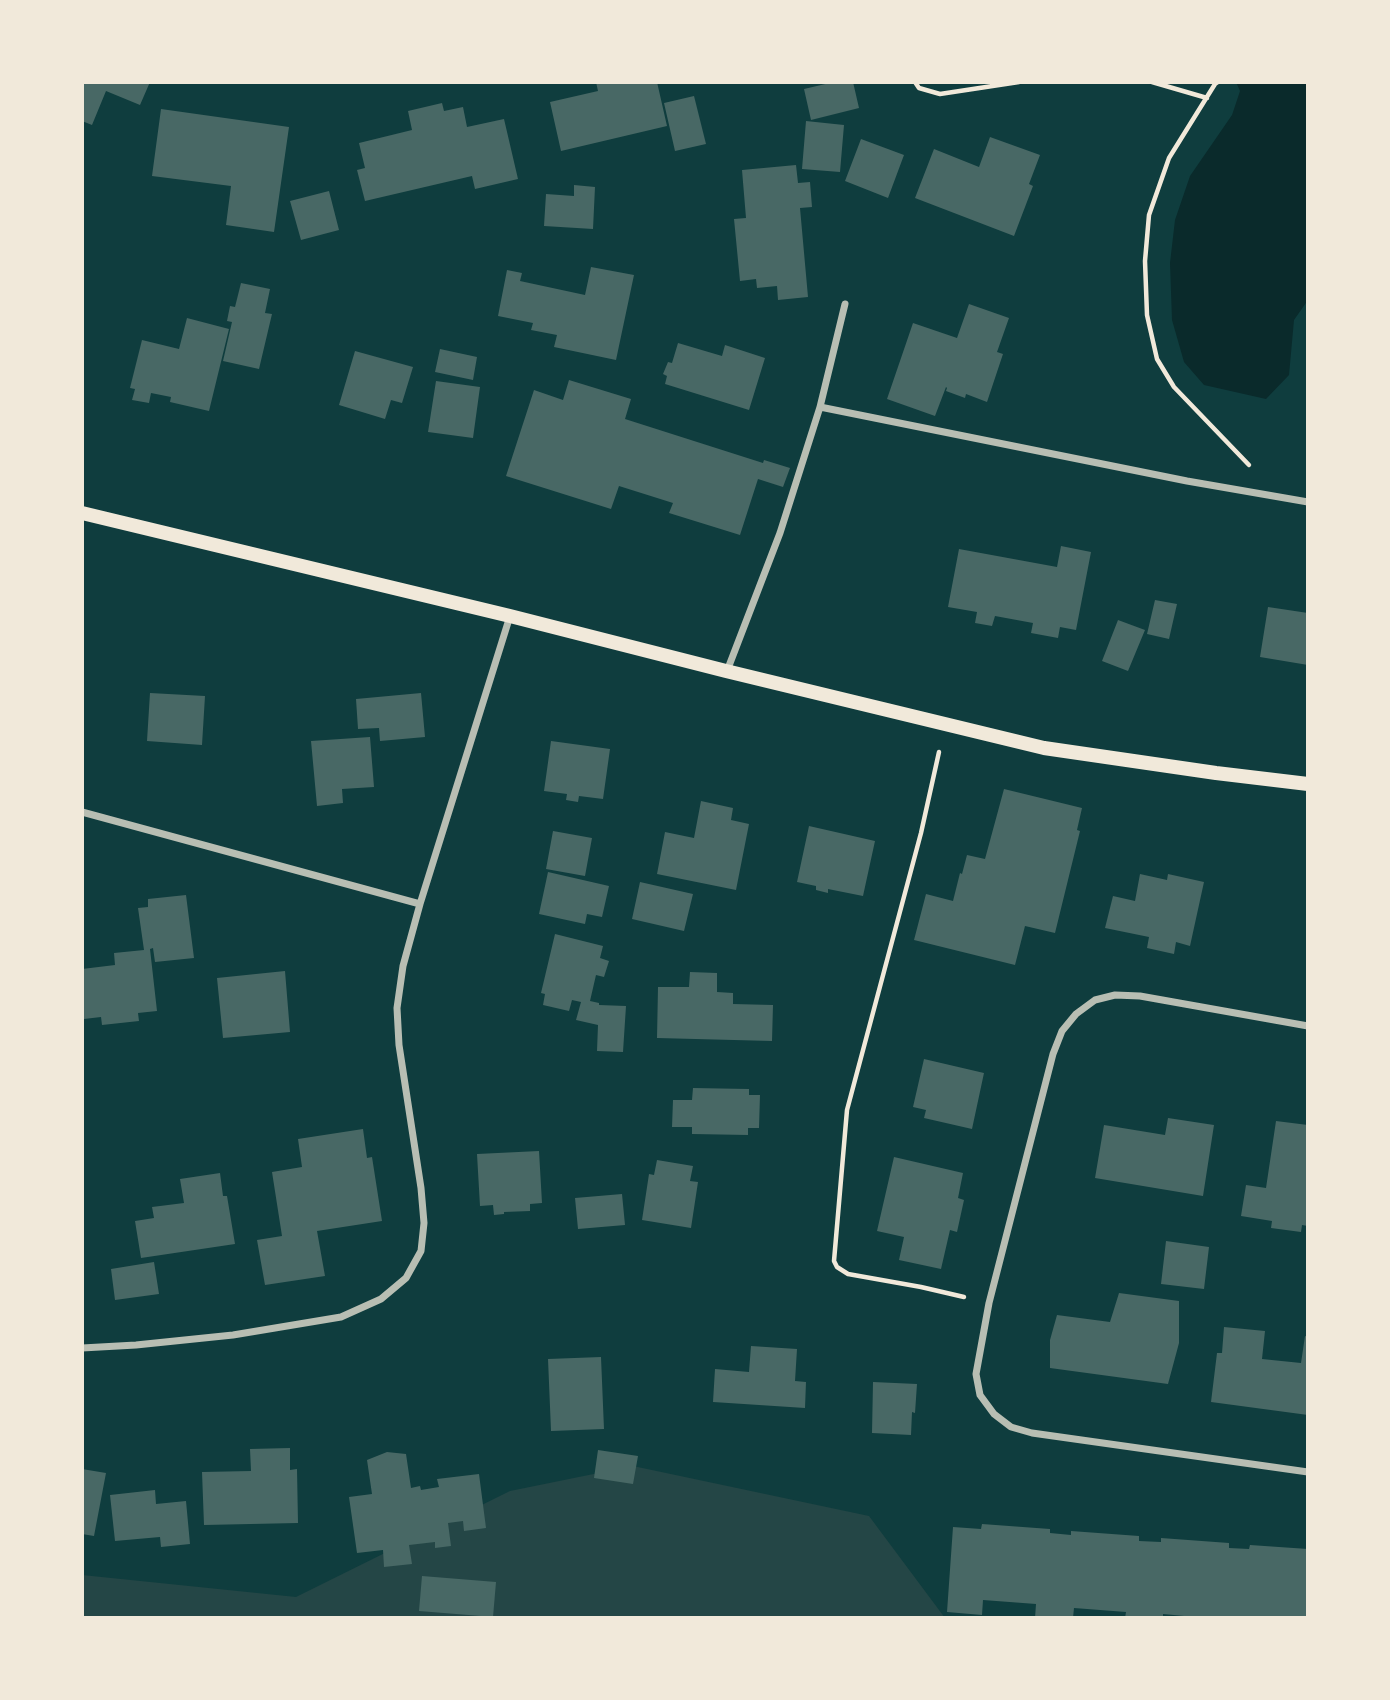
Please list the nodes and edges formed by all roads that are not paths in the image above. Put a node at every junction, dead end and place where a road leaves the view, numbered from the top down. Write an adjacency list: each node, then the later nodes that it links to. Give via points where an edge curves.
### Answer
1 (845, 304): 2 (street)
2 (820, 407): 3 (street); 6 (street, via 780,533)
3 (1308, 502)
4 (82, 513): 5 (main road)
5 (510, 616): 6 (main road); 9 (street)
6 (726, 671): 7 (main road, via 1044,748)
7 (1308, 784)
8 (82, 812): 9 (street)
9 (420, 904): 11 (street, via 397,1008 424,1223 421,1251 406,1278 382,1299 341,1317 233,1335)
10 (1308, 1026): 12 (street, via 1140,996 1095,1000 1076,1014 1062,1031 1053,1054 989,1303 976,1374 980,1395 994,1414 1011,1427 1031,1433)
11 (82, 1348)
12 (1308, 1472)

